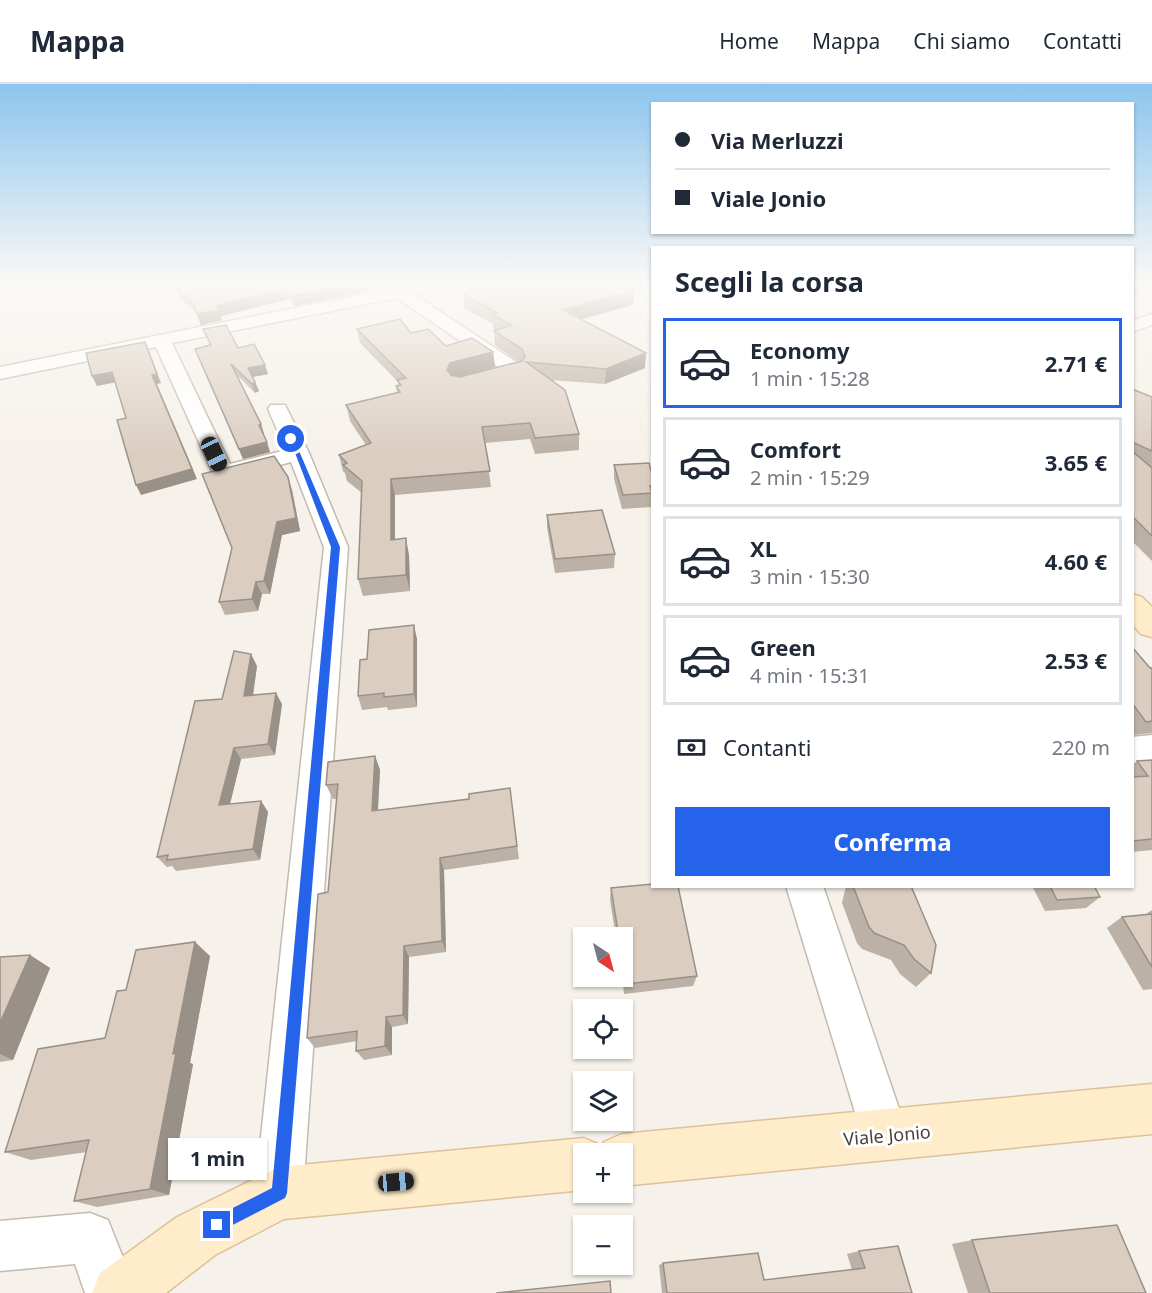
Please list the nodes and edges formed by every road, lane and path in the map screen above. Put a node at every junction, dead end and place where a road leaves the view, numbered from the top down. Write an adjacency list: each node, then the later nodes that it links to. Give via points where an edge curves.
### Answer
1 (165, 339): 3 (street)
2 (470, 339): 5 (street, via 515,370)
3 (162, 340): 4 (street); 7 (street, via 223,473)
4 (0, 373)
5 (472, 381)
6 (278, 409): 7 (street)
7 (298, 453): 17 (street, via 336,547)
8 (1134, 606): 9 (street)
9 (1152, 626)
10 (1152, 748): 11 (street)
11 (1134, 750)
12 (805, 888): 14 (street)
13 (1152, 1109): 14 (street, Viale Jonio)
14 (885, 1135): 15 (street, Viale Jonio)
15 (633, 1159)
16 (573, 1165): 17 (street)
17 (279, 1193): 20 (street, via 196,1236)
18 (0, 1246): 19 (street, via 90,1238)
19 (111, 1293)
20 (120, 1293)

